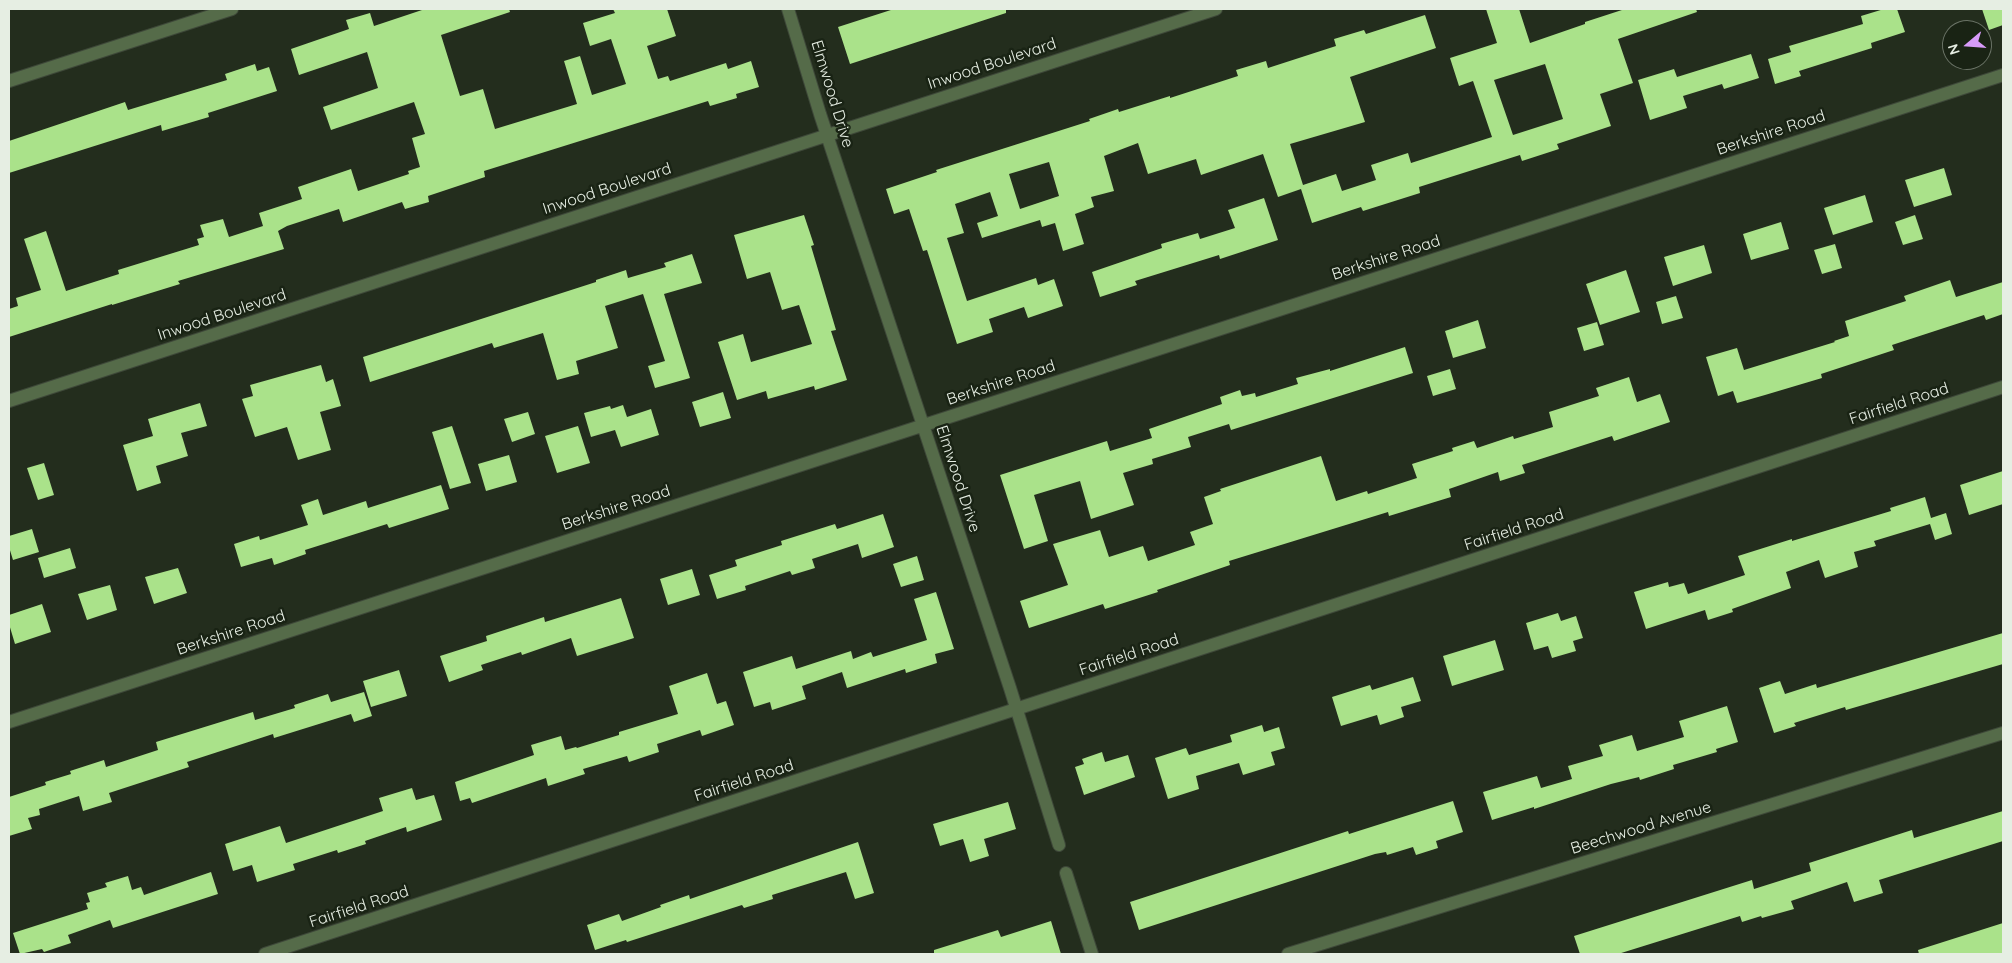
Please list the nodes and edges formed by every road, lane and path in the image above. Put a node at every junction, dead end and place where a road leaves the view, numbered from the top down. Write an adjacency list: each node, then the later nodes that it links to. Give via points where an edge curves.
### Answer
1 (232, 9): 5 (street)
2 (788, 9): 6 (street, Elmwood Drive)
3 (1216, 9): 6 (street, Inwood Boulevard)
4 (2003, 75): 9 (street, Berkshire Road)
5 (9, 81)
6 (827, 134): 8 (street, Inwood Boulevard); 9 (street, Elmwood Drive)
7 (2003, 387): 10 (street, Fairfield Road)
8 (9, 401)
9 (923, 425): 10 (street, Elmwood Drive); 11 (street, Berkshire Road)
10 (1017, 709): 13 (street, Elmwood Drive); 15 (street, Fairfield Road)
11 (9, 722)
12 (2003, 733): 17 (street, Beechwood Avenue)
13 (1059, 845)
14 (1066, 873): 16 (street)
15 (265, 954)
16 (1092, 954)
17 (1288, 954)

